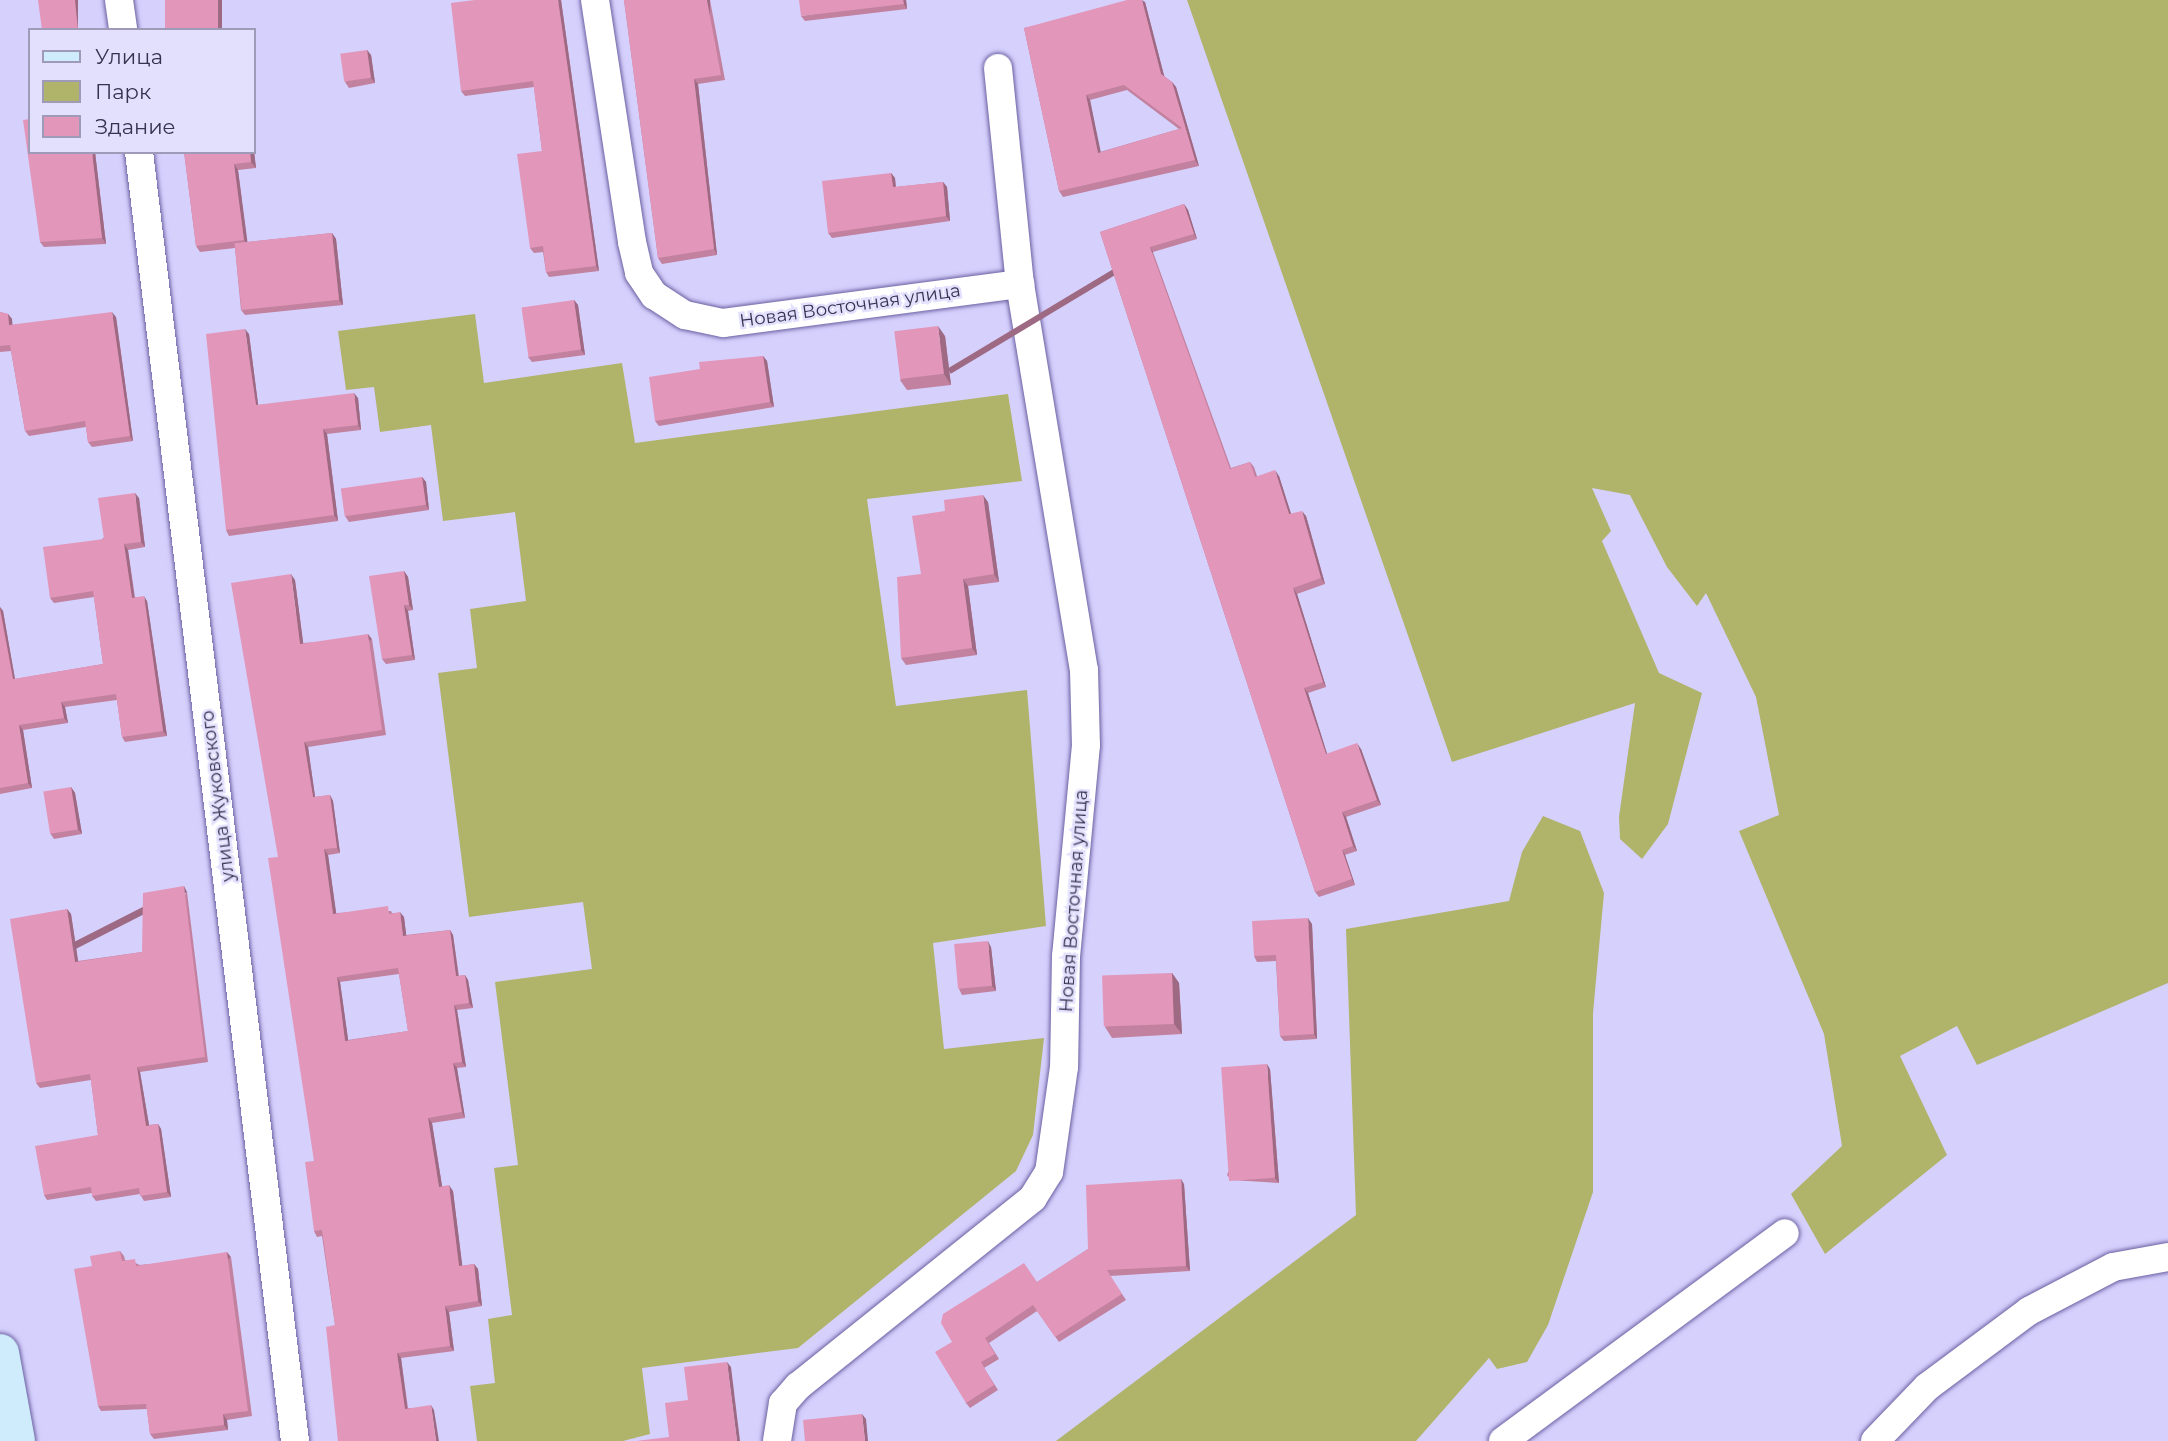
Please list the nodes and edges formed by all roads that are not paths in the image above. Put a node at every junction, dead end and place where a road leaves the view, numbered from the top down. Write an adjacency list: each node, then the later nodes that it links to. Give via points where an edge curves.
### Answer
1 (119, 0): 3 (street)
2 (596, 0): 6 (street, Новая Восточная улица, via 632,242 639,273 654,295 685,315 723,323)
3 (123, 28)
4 (998, 68): 6 (street, Новая Восточная улица)
5 (139, 154): 11 (street, улица Жуковского)
6 (1020, 284): 12 (street, Новая Восточная улица, via 1084,670 1086,745 1066,956 1064,1067 1049,1172 1033,1198 798,1386 783,1403)
7 (1785, 1233): 13 (street)
8 (2168, 1257): 14 (street, via 2113,1267 2029,1311 1927,1387)
9 (0, 1353): 10 (main road)
10 (16, 1441)
11 (295, 1441)
12 (777, 1441)
13 (1503, 1441)
14 (1875, 1441)

